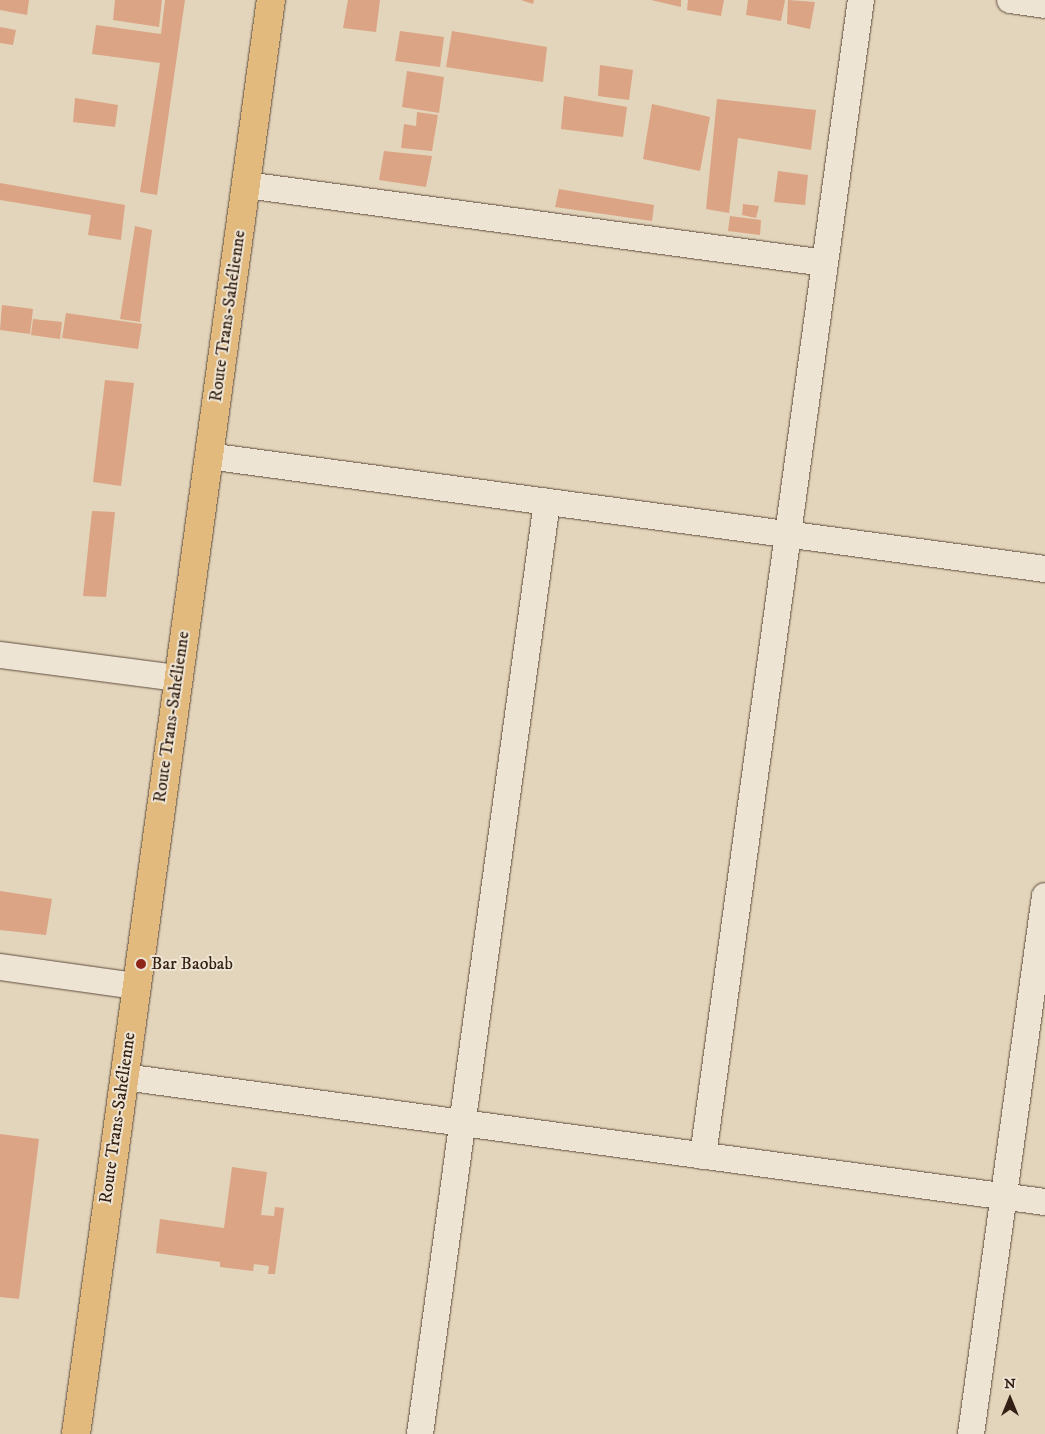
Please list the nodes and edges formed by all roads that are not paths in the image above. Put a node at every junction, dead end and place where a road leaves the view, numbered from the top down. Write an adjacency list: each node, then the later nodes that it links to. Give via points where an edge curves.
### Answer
1 (271, 0): 5 (highway, Route Trans-Sahélienne)
2 (861, 0): 6 (street)
3 (1010, 0): 4 (street)
4 (1045, 5)
5 (246, 185): 6 (street); 7 (highway, Route Trans-Sahélienne)
6 (825, 263): 9 (street)
7 (208, 456): 8 (street); 12 (highway, Route Trans-Sahélienne)
8 (547, 502): 9 (street); 17 (street)
9 (788, 535): 10 (street); 18 (street)
10 (1045, 569)
11 (0, 655): 12 (street)
12 (178, 678): 15 (highway, Route Trans-Sahélienne)
13 (1045, 896): 19 (street)
14 (0, 967): 15 (street)
15 (136, 986): 16 (highway, Route Trans-Sahélienne)
16 (124, 1077): 17 (street); 21 (highway, Route Trans-Sahélienne)
17 (462, 1123): 18 (street); 22 (street)
18 (703, 1156): 19 (street)
19 (1004, 1196): 20 (street); 23 (street)
20 (1045, 1202)
21 (76, 1434)
22 (420, 1434)
23 (972, 1434)

